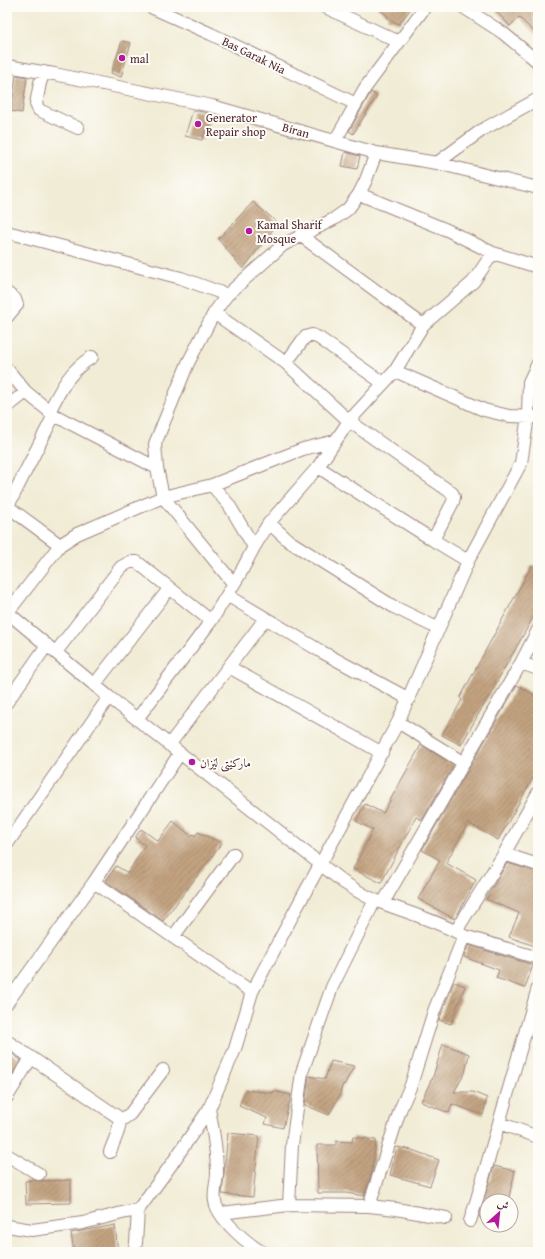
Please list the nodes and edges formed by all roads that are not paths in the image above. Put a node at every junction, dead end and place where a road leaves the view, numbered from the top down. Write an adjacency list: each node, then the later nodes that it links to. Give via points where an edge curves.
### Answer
1 (151, 7): 10 (street, Bas Garak Nia)
2 (325, 7): 5 (street)
3 (425, 7): 5 (street)
4 (463, 7): 6 (street, via 503,33)
5 (399, 42): 10 (street)
6 (538, 62)
7 (7, 66): 8 (street, Biran)
8 (44, 72): 11 (street, via 36,104 39,110); 12 (street, Biran, via 212,106)
9 (538, 100): 14 (street, via 482,130)
10 (356, 104): 12 (street)
11 (78, 128)
12 (334, 141): 13 (street, Biran)
13 (376, 153): 14 (street, Biran); 16 (street)
14 (437, 163): 15 (street, Biran)
15 (538, 188)
16 (359, 194): 18 (street, via 348,208 334,219); 19 (street, via 447,230)
17 (7, 232): 22 (street, via 182,278)
18 (300, 235): 22 (street, via 283,245); 25 (street)
19 (493, 253): 20 (street); 25 (street, via 473,282)
20 (538, 267)
21 (7, 293): 24 (street, via 15,299 17,305)
22 (227, 295): 23 (street)
23 (214, 313): 28 (street); 39 (street, via 188,363 154,444)
24 (7, 317)
25 (423, 325): 30 (street)
26 (92, 357): 34 (street, via 80,364 71,374)
27 (538, 362): 35 (street, via 529,382)
28 (286, 363): 31 (street, via 305,337 312,335); 36 (street)
29 (7, 369): 32 (street)
30 (395, 370): 31 (street); 35 (street, via 484,410 509,416)
31 (383, 383): 36 (street)
32 (26, 392): 33 (street); 34 (street)
33 (7, 407)
34 (51, 413): 39 (street); 42 (street)
35 (533, 417): 47 (street, via 521,463)
36 (349, 421): 37 (street); 44 (street, via 452,493 453,502)
37 (335, 441): 38 (street); 40 (street, via 302,449)
38 (318, 467): 43 (street); 44 (street)
39 (157, 468): 41 (street)
40 (212, 485): 41 (street); 46 (street, via 229,505)
41 (163, 497): 45 (street, via 77,534); 48 (street)
42 (7, 506): 45 (street)
43 (269, 523): 46 (street); 54 (street, via 289,541 394,607)
44 (433, 540): 47 (street)
45 (60, 545): 51 (street)
46 (254, 547): 48 (street)
47 (468, 561): 54 (street)
48 (233, 583): 50 (street)
49 (169, 589): 53 (street); 56 (street, via 137,562 130,562 121,567); 60 (street)
50 (227, 594): 52 (street); 53 (street)
51 (7, 612): 56 (street)
52 (265, 619): 58 (street); 62 (street)
53 (211, 621): 64 (street)
54 (439, 629): 62 (street)
55 (538, 630): 57 (street)
56 (51, 649): 60 (street); 63 (street)
57 (521, 663): 59 (street); 69 (street)
58 (229, 667): 66 (street); 68 (street)
59 (538, 669)
60 (94, 685): 61 (street)
61 (109, 697): 64 (street); 71 (street)
62 (408, 699): 65 (street)
63 (7, 702)
64 (137, 719): 66 (street)
65 (398, 722): 68 (street); 69 (street)
66 (169, 744): 67 (street)
67 (180, 753): 74 (street); 76 (street)
68 (382, 753): 74 (street)
69 (464, 762): 77 (street)
70 (538, 793): 73 (street)
71 (7, 844)
72 (234, 854): 79 (street)
73 (504, 854): 75 (street); 78 (street)
74 (321, 865): 77 (street, via 343,882); 82 (street)
75 (538, 865)
76 (94, 882): 79 (street); 83 (street)
77 (379, 901): 78 (street); 95 (street, via 332,987 302,1072 292,1145)
78 (460, 933): 80 (street); 96 (street)
79 (173, 937): 82 (street)
80 (538, 958)
81 (538, 988): 90 (street)
82 (252, 992): 88 (street, via 235,1049)
83 (7, 1003)
84 (7, 1041): 85 (street)
85 (31, 1058): 87 (street); 89 (street, via 118,1117)
86 (163, 1070): 89 (street, via 130,1114)
87 (7, 1097)
88 (209, 1109): 97 (street); 98 (street, via 216,1146 214,1202)
89 (120, 1121): 92 (street)
90 (499, 1124): 91 (street); 100 (street)
91 (538, 1136)
92 (110, 1152)
93 (7, 1154): 94 (street)
94 (39, 1174)
95 (289, 1205): 96 (street); 98 (street)
96 (369, 1206): 99 (street)
97 (138, 1210): 101 (street, via 83,1224 32,1230); 102 (street)
98 (221, 1213): 103 (street, via 229,1226)
99 (446, 1218)
100 (470, 1221)
101 (7, 1226)
102 (134, 1252)
103 (262, 1252)

